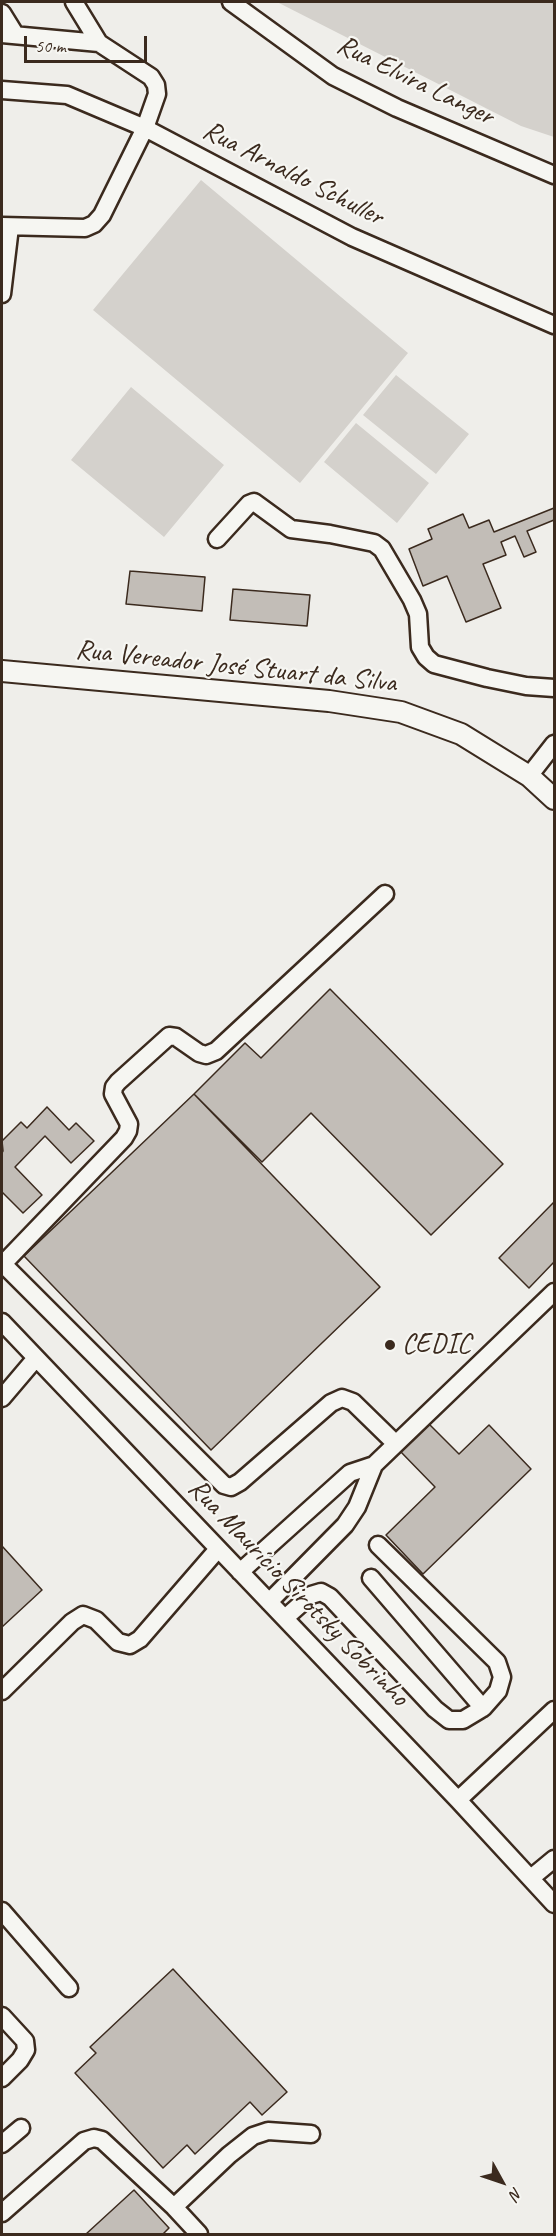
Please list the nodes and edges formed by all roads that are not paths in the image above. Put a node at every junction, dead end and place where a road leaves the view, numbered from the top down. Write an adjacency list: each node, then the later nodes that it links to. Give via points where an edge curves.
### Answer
1 (74, 2): 5 (street)
2 (231, 2): 8 (street, Rua Elvira Langer, via 333,76 397,108)
3 (2, 13): 4 (street)
4 (8, 34): 5 (street)
5 (99, 43): 7 (street, via 151,77 156,85 157,94)
6 (2, 90): 7 (street, Rua Arnaldo Schuller, via 68,95)
7 (145, 128): 9 (street, via 94,224 85,228); 11 (street, Rua Arnaldo Schuller, via 352,237)
8 (555, 175)
9 (6, 227): 10 (street)
10 (2, 294)
11 (555, 325)
12 (217, 539): 14 (street, via 254,502 291,529 374,543 412,600 418,614 420,647 426,657 434,663 487,678)
13 (2, 671): 16 (main road, Rua Vereador José Stuart da Silva, via 329,701 401,712 461,734)
14 (555, 688)
15 (555, 744): 16 (street)
16 (529, 776): 17 (main road, Rua Vereador José Stuart da Silva)
17 (554, 798)
18 (385, 894): 19 (street, via 216,1051 199,1053 169,1036 118,1082 113,1094 129,1131)
19 (2, 1263): 24 (street, via 224,1485 231,1487 240,1482 331,1403 342,1398 353,1402)
20 (555, 1292): 24 (street)
21 (2, 1322): 22 (street, Rua Maurício Sirotsky Sobrinho)
22 (36, 1358): 23 (street); 27 (street, Rua Maurício Sirotsky Sobrinho)
23 (2, 1398)
24 (396, 1444): 25 (street)
25 (374, 1465): 28 (street, via 350,1473); 30 (street, via 345,1525)
26 (378, 1545): 33 (street, via 497,1662 502,1677 498,1691)
27 (218, 1549): 28 (street, Rua Maurício Sirotsky Sobrinho); 32 (street, via 130,1646 118,1642 96,1620 83,1615)
28 (240, 1572): 30 (street, Rua Maurício Sirotsky Sobrinho)
29 (371, 1578): 33 (street)
30 (269, 1602): 31 (street, Rua Maurício Sirotsky Sobrinho)
31 (285, 1618): 33 (street, via 311,1595 321,1592 448,1720 463,1720); 35 (street, Rua Maurício Sirotsky Sobrinho)
32 (2, 1691)
33 (483, 1708)
34 (555, 1710): 35 (street)
35 (458, 1800): 37 (street, Rua Maurício Sirotsky Sobrinho)
36 (555, 1859): 37 (street)
37 (531, 1878): 38 (street, Rua Maurício Sirotsky Sobrinho)
38 (555, 1904)
39 (2, 1911): 40 (street)
40 (69, 1988)
41 (2, 2016): 42 (street, via 25,2041 26,2050)
42 (2, 2078)
43 (21, 2128): 45 (street)
44 (311, 2134): 46 (street, via 268,2131 253,2136)
45 (2, 2144)
46 (174, 2207): 47 (street, via 102,2140 94,2138 84,2141); 48 (street)
47 (2, 2213)
48 (199, 2235)

